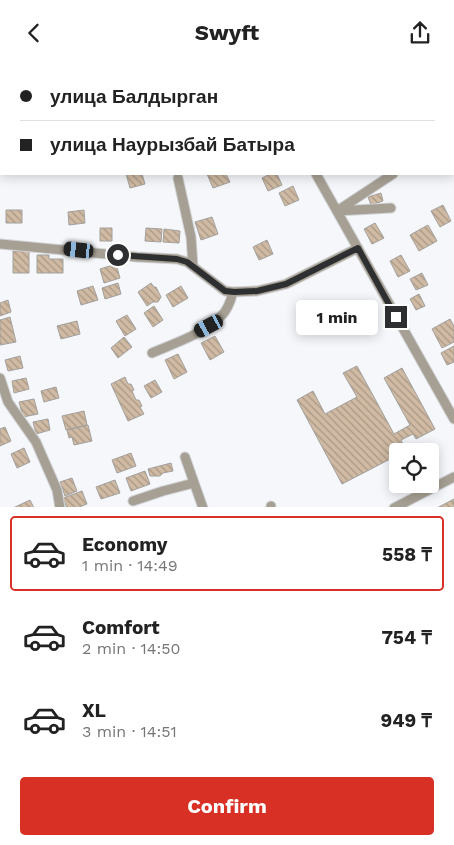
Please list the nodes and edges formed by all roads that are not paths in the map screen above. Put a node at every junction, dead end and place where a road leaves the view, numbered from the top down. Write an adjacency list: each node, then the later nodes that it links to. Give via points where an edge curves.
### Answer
1 (317, 175): 5 (street)
2 (391, 175): 5 (street)
3 (178, 178): 8 (street, via 190,237)
4 (391, 208): 5 (street)
5 (336, 211): 7 (street)
6 (0, 244): 8 (street, via 177,259)
7 (358, 248): 9 (street, via 286,284 257,291); 12 (street)
8 (192, 266): 9 (street, via 225,291)
9 (234, 292): 10 (street, via 222,316 209,326)
10 (152, 353)
11 (0, 378): 17 (street, via 8,402 36,442 57,490)
12 (454, 419)
13 (185, 457): 15 (street)
14 (454, 477): 19 (street)
15 (194, 483): 16 (street); 18 (street)
16 (133, 501)
17 (60, 507)
18 (203, 507)
19 (394, 507)

